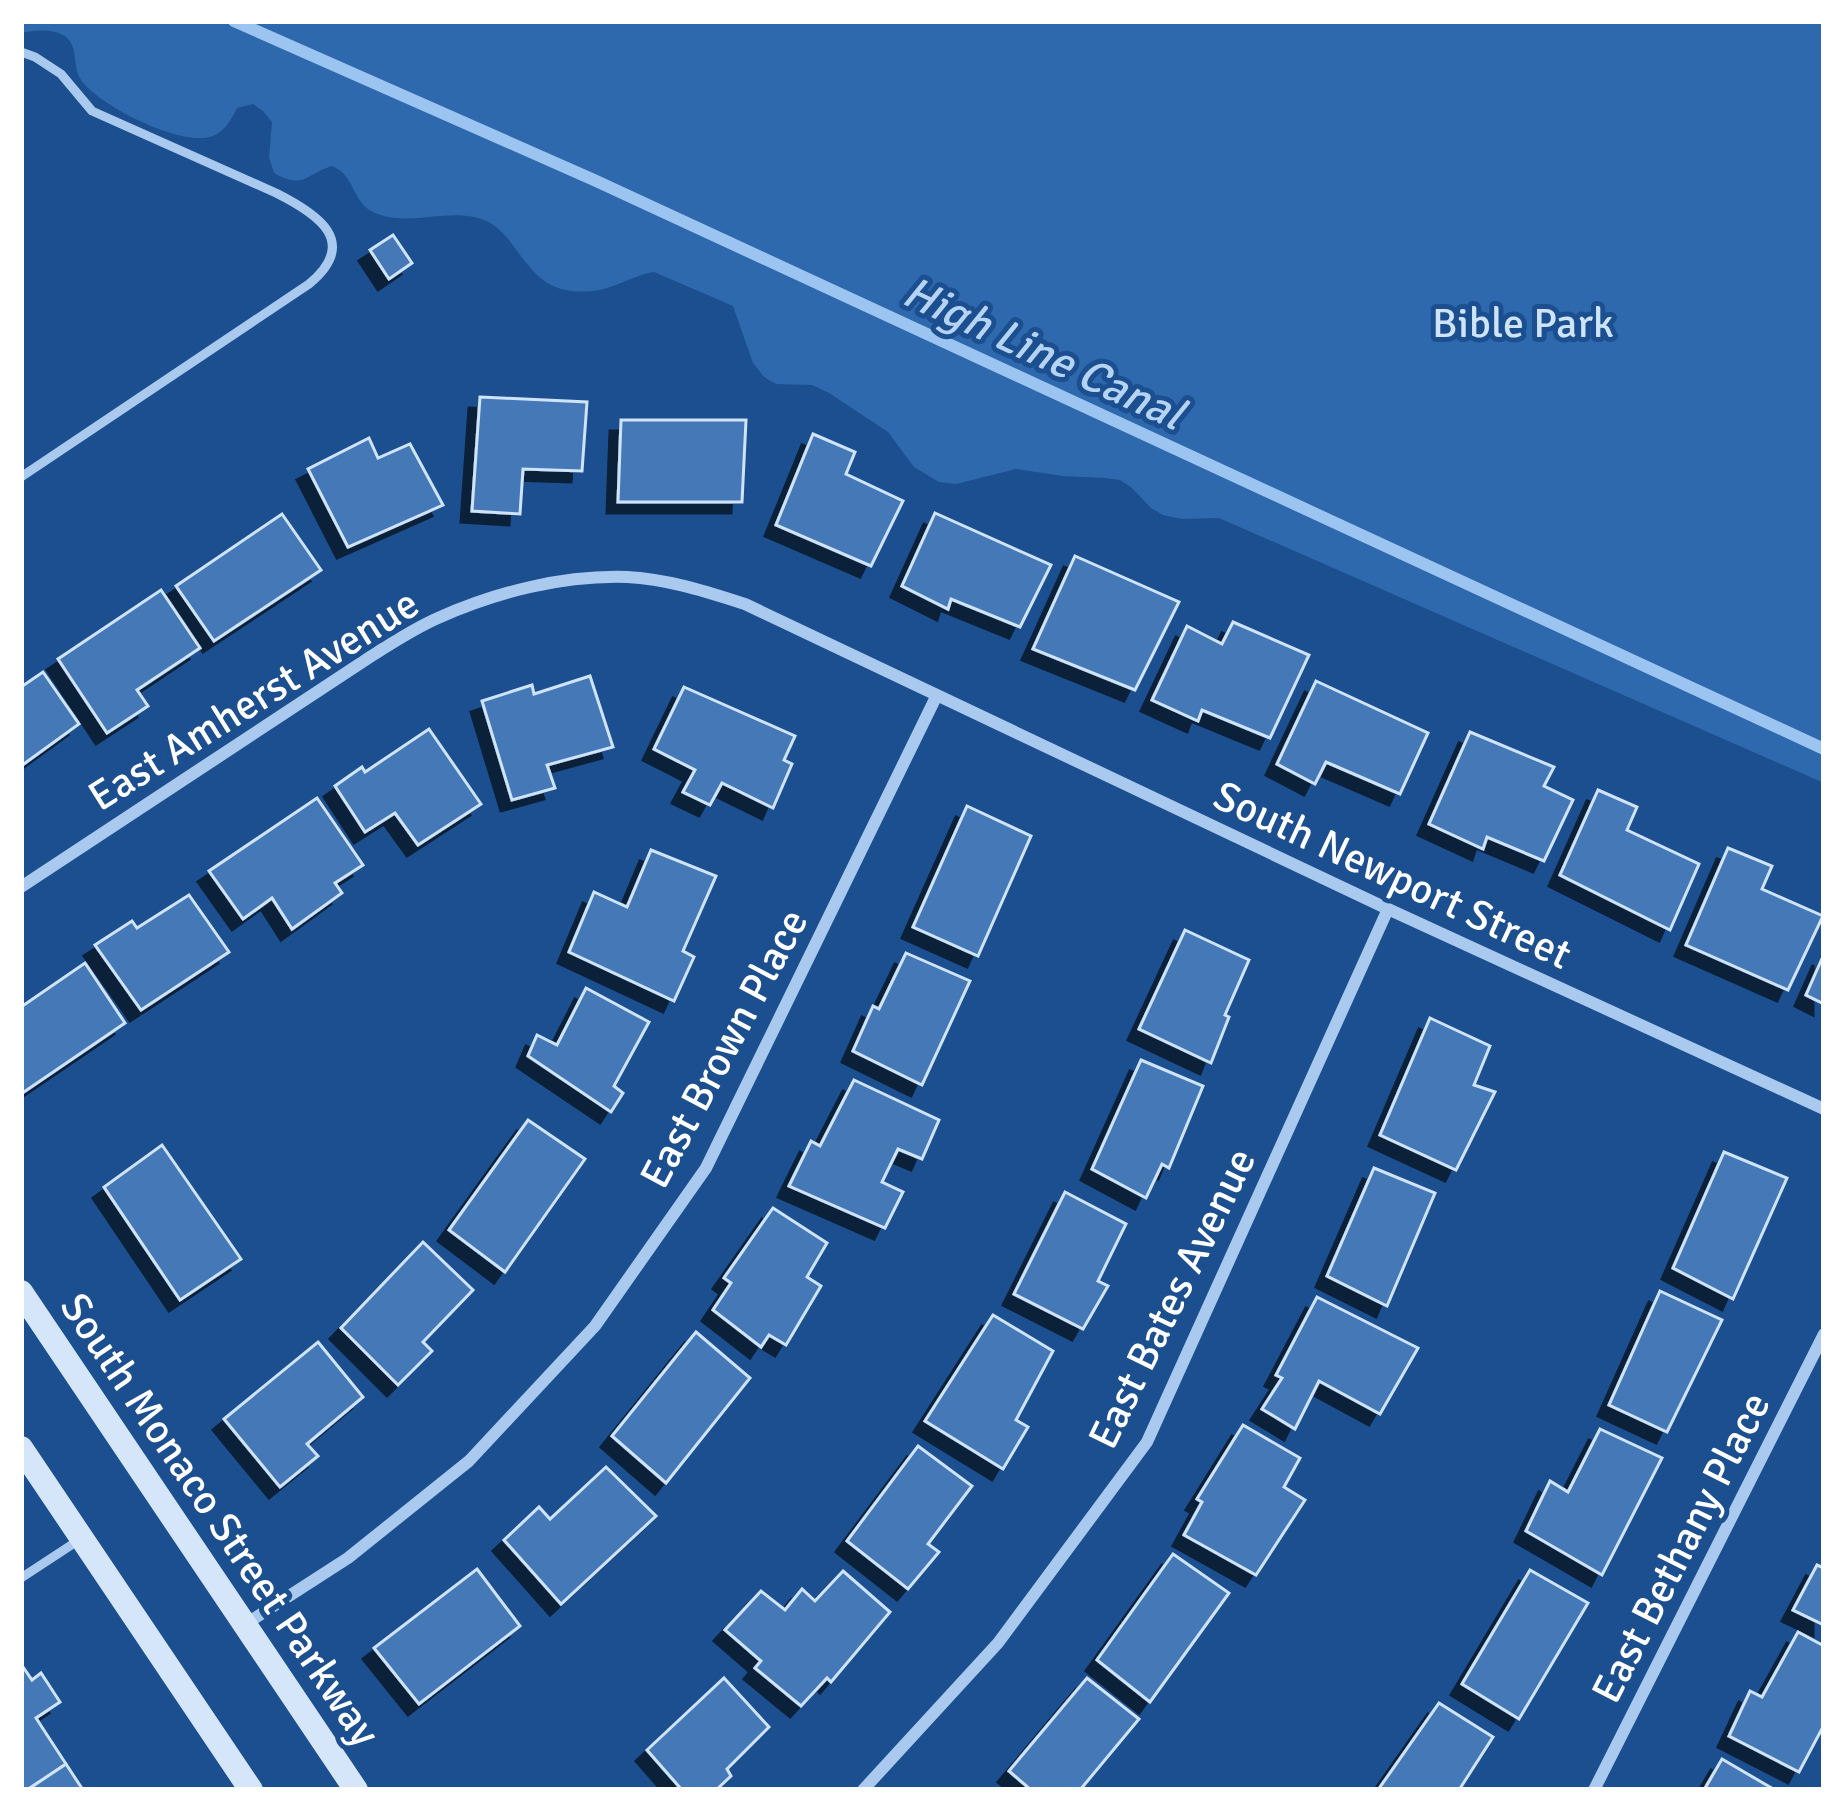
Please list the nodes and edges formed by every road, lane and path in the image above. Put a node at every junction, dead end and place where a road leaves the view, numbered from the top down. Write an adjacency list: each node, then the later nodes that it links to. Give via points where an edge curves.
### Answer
1 (21, 52): 2 (lane, via 61,74 92,111 304,208 327,227 332,243 325,268 309,284)
2 (21, 477)
3 (936, 697): 4 (street, East Amherst Avenue, via 745,604 689,586 627,578 494,595 373,655); 5 (street, South Newport Street); 12 (street, East Brown Place, via 706,1168 595,1327 469,1461 348,1558)
4 (21, 887)
5 (1388, 909): 6 (street, South Newport Street); 15 (street, East Bates Avenue, via 1147,1442 998,1643)
6 (1824, 1108)
7 (21, 1292): 12 (main road, South Monaco Street Parkway)
8 (1824, 1334): 16 (street, East Bethany Place)
9 (21, 1448): 10 (main road)
10 (82, 1538): 11 (lane); 13 (main road)
11 (21, 1578)
12 (244, 1625): 14 (main road, South Monaco Street Parkway)
13 (250, 1790)
14 (356, 1790)
15 (863, 1790)
16 (1594, 1790)

